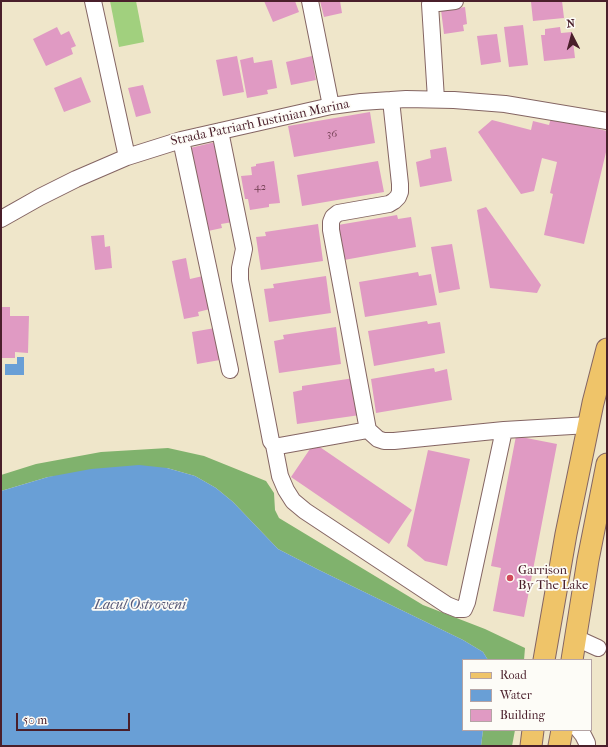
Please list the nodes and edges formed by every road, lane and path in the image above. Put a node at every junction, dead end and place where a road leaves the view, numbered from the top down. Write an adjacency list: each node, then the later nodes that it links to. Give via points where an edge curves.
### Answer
1 (94, 1): 10 (street)
2 (310, 1): 6 (street)
3 (455, 1): 4 (street, via 430,4)
4 (436, 99): 5 (street, Strada Patriarh Iustinian Marina); 7 (street, Strada Patriarh Iustinian Marina, via 505,104)
5 (391, 100): 6 (street, Strada Patriarh Iustinian Marina); 15 (street, via 400,184 398,197 389,204 338,213 331,222)
6 (330, 106): 8 (street, Strada Patriarh Iustinian Marina)
7 (607, 121)
8 (220, 131): 9 (street, Strada Patriarh Iustinian Marina); 17 (street, via 244,250 240,280 270,441)
9 (181, 140): 10 (street, Strada Patriarh Iustinian Marina); 13 (street)
10 (127, 157): 11 (street, Strada Patriarh Iustinian Marina)
11 (4, 214)
12 (607, 349): 14 (main road)
13 (230, 370)
14 (589, 425): 16 (street); 21 (main road, via 566,534)
15 (368, 430): 16 (street, via 384,441); 17 (street)
16 (504, 430): 17 (street, via 464,610 447,605 293,501 280,476)
17 (274, 445)
18 (607, 464): 19 (main road, via 589,553)
19 (576, 638): 20 (street); 22 (main road)
20 (598, 648)
21 (544, 659)
22 (572, 659)
23 (533, 731): 26 (main road)
24 (562, 731): 27 (main road)
25 (580, 731): 28 (street)
26 (531, 746)
27 (559, 746)
28 (587, 746)

